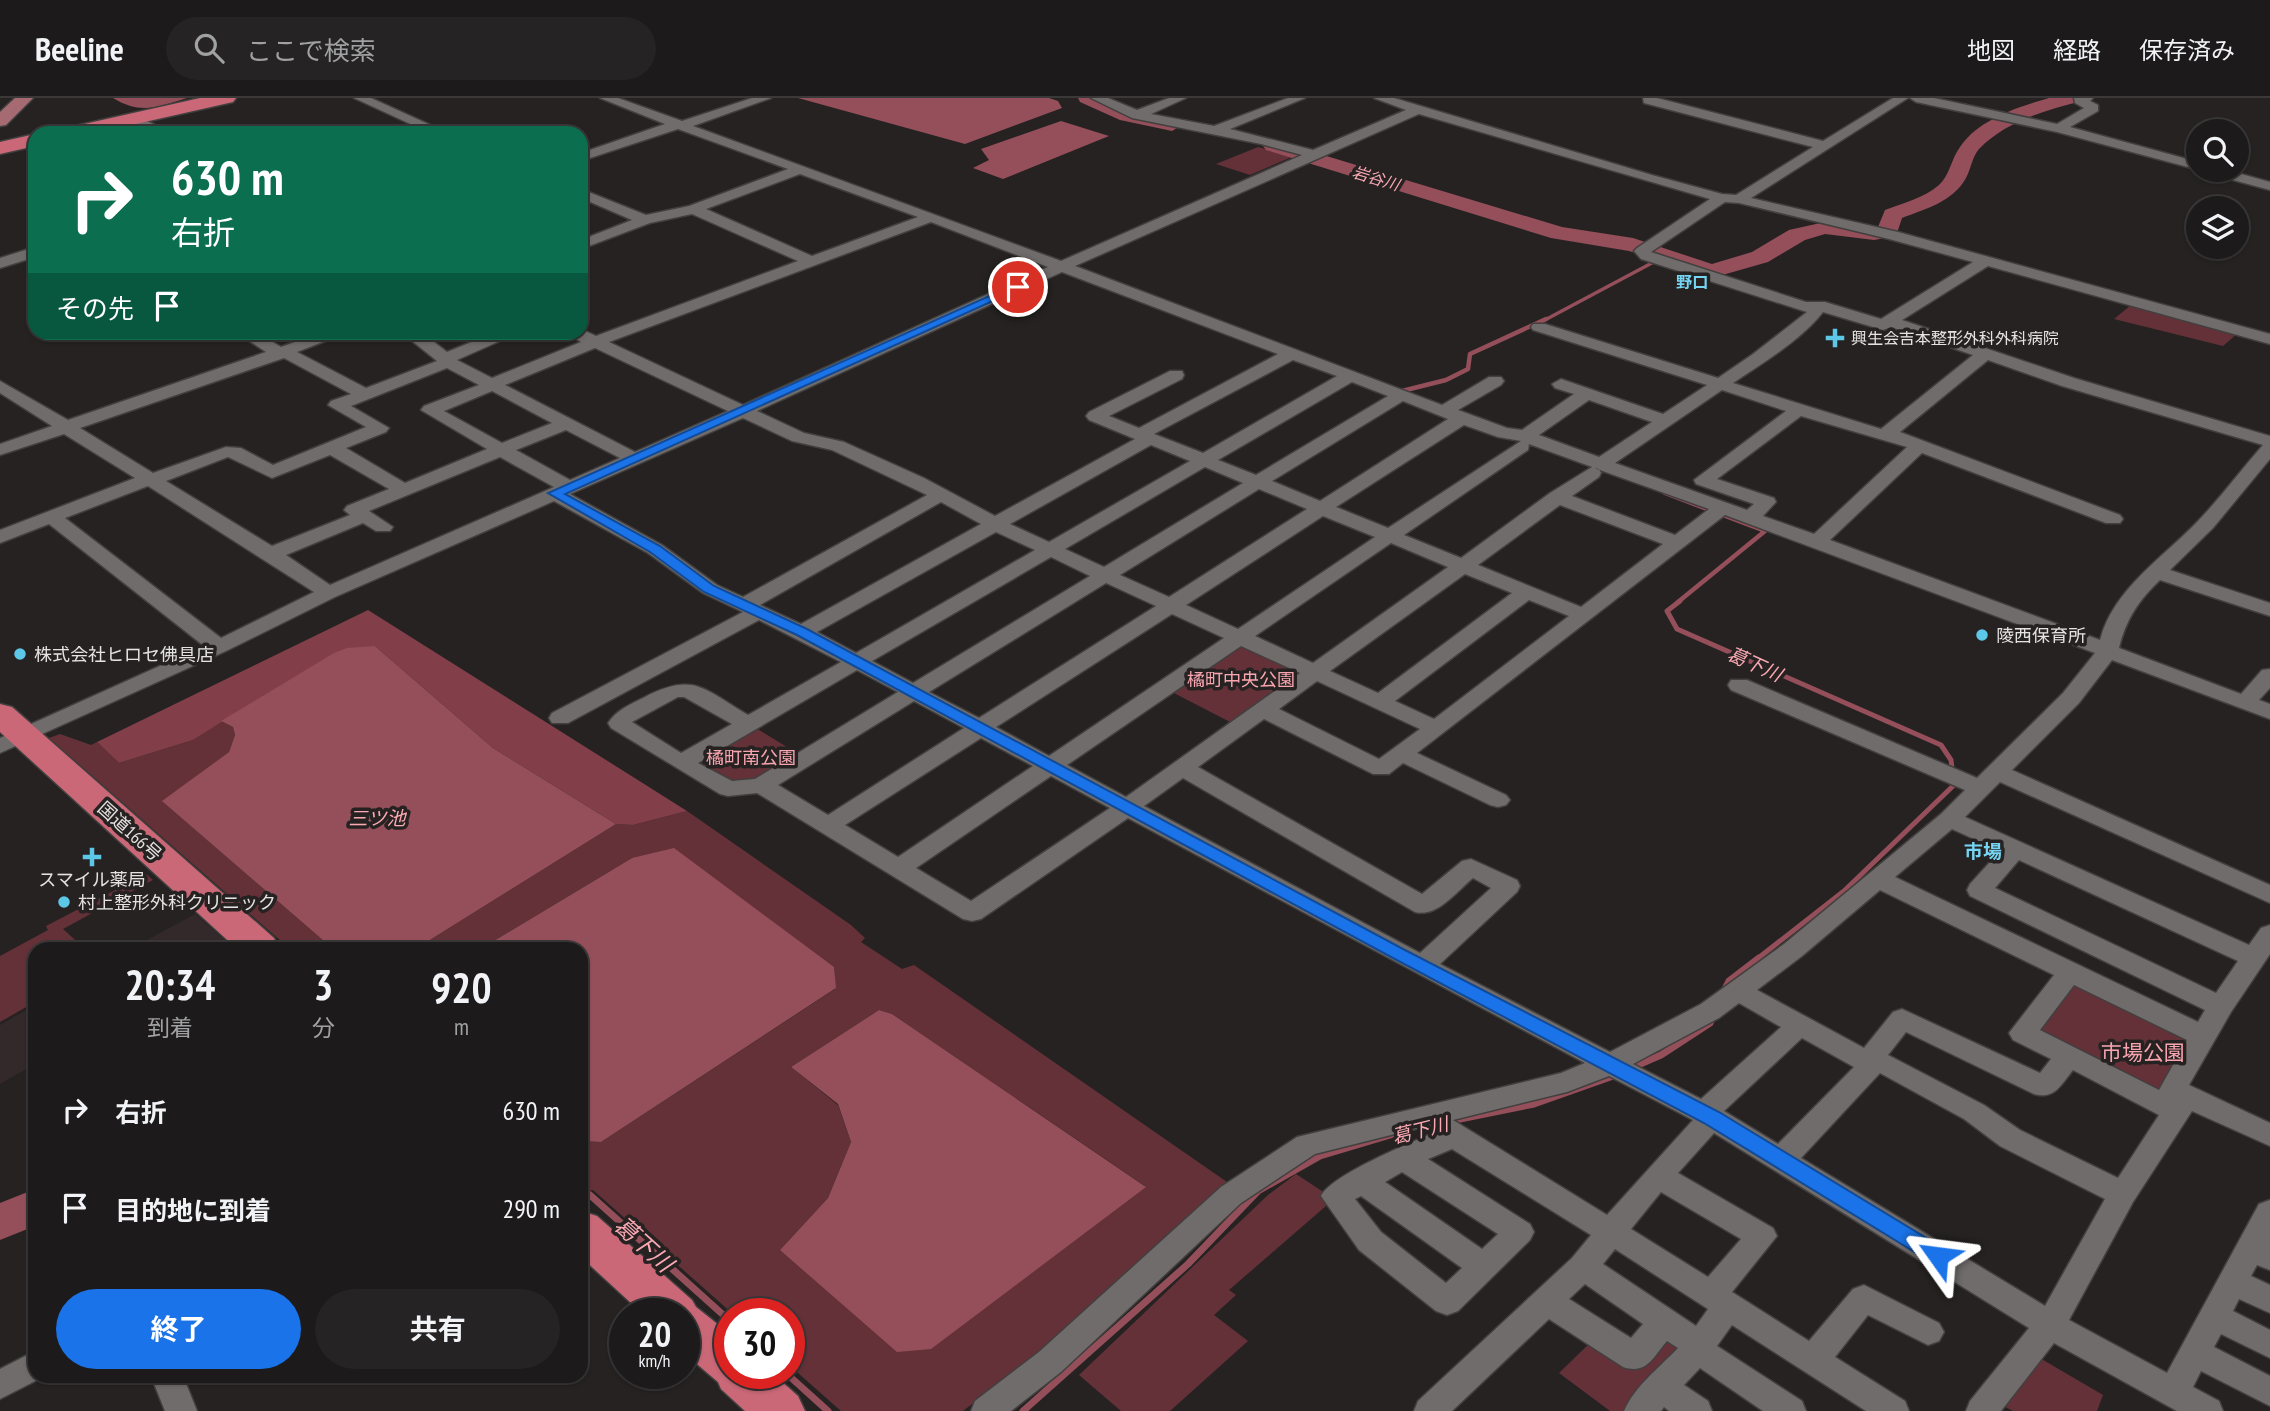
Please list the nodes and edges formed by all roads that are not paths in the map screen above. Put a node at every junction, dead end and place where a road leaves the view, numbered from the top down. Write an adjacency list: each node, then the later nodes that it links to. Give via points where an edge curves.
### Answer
1 (25, 98): 18 (main road)
2 (226, 98): 17 (highway)
3 (360, 98): 22 (street)
4 (606, 98): 19 (street)
5 (765, 98): 19 (street)
6 (1124, 98): 14 (street)
7 (1180, 98): 16 (street)
8 (1298, 98): 24 (street)
9 (1380, 98): 15 (street)
10 (1651, 98): 26 (street, via 1648,100)
11 (1902, 98): 26 (street)
12 (1916, 98): 23 (street)
13 (2087, 98): 23 (street, via 2079,100 2093,108)
14 (1102, 100): 16 (street)
15 (1419, 109): 28 (street); 35 (street)
16 (1137, 115): 24 (street)
17 (134, 119): 20 (highway); 21 (street)
18 (0, 121)
19 (681, 125): 29 (street); 31 (street)
20 (102, 126)
21 (148, 126)
22 (425, 126)
23 (2059, 128): 30 (street)
24 (1217, 130): 28 (street)
25 (28, 142): 27 (highway)
26 (1825, 146): 36 (street)
27 (0, 148)
28 (1312, 154): 45 (street)
29 (588, 156)
30 (2186, 163)
31 (801, 169): 37 (street); 38 (street)
32 (2249, 180): 33 (street)
33 (2270, 186)
34 (588, 195): 39 (street)
35 (1722, 198): 36 (street); 46 (street, via 1642,251 1701,275 1805,307)
36 (1739, 199): 43 (street)
37 (693, 209): 39 (street); 42 (street)
38 (931, 216): 42 (street); 45 (street)
39 (645, 220): 40 (street)
40 (588, 242)
41 (28, 254): 44 (street)
42 (812, 262): 55 (street)
43 (1983, 262): 47 (street); 50 (street)
44 (0, 263)
45 (1064, 267): 57 (street); 71 (street)
46 (1819, 307): 47 (street, via 1883,325); 65 (street)
47 (1889, 321): 58 (street)
48 (1539, 327): 65 (street)
49 (588, 339): 55 (street)
50 (2270, 339)
51 (259, 340): 56 (street)
52 (320, 340): 56 (street)
53 (420, 340): 59 (street)
54 (494, 340): 59 (street)
55 (595, 342): 63 (street); 71 (street)
56 (284, 354): 67 (street); 76 (street)
57 (1290, 354): 61 (street); 78 (street)
58 (1985, 354): 77 (street); 80 (street)
59 (448, 360): 63 (street); 67 (street)
60 (1176, 374): 78 (street, via 1095,416)
61 (1350, 376): 69 (street); 87 (street)
62 (1495, 380): 72 (street)
63 (492, 384): 75 (street); 85 (street, via 430,410)
64 (1561, 384): 68 (street)
65 (1723, 384): 70 (street); 74 (street)
66 (0, 386): 76 (street)
67 (364, 394): 82 (street, via 337,405 380,428)
68 (1588, 394): 74 (street); 79 (street)
69 (1401, 395): 72 (street); 90 (street)
70 (1799, 409): 77 (street); 100 (street, via 1703,480 1767,502)
71 (740, 411): 86 (street); 94 (street, via 798,437 838,446)
72 (1444, 411): 73 (street)
73 (1462, 418): 79 (street); 96 (street)
74 (1666, 421): 88 (street)
75 (567, 423): 85 (street); 86 (street)
76 (64, 428): 84 (street); 89 (street)
77 (1885, 435): 81 (street)
78 (1145, 436): 87 (street); 102 (street)
79 (1523, 441): 88 (street); 104 (street)
80 (2270, 442)
81 (1920, 445): 101 (street); 106 (street)
82 (332, 448): 89 (street, via 272,472 226,452); 91 (street)
83 (2270, 448): 111 (street)
84 (0, 450)
85 (502, 450): 91 (street); 92 (street)
86 (634, 458): 92 (street)
87 (1204, 460): 90 (street); 108 (street)
88 (1597, 468): 93 (street); 95 (street); 97 (street)
89 (149, 479): 99 (street); 109 (street)
90 (1259, 482): 96 (street); 112 (street)
91 (404, 489): 98 (street, via 354,510)
92 (561, 490): 114 (street); 116 (street, via 709,589)
93 (1653, 494)
94 (940, 495): 102 (street); 116 (street)
95 (1558, 498): 107 (street); 110 (street)
96 (1323, 508): 104 (street); 115 (street)
97 (1723, 508): 100 (street); 107 (street)
98 (365, 516): 103 (street); 109 (street)
99 (52, 517): 105 (street); 121 (street)
100 (1749, 518): 106 (street)
101 (2113, 519)
102 (995, 524): 108 (street); 119 (street)
103 (383, 527)
104 (1391, 535): 110 (street); 120 (street)
105 (0, 537)
106 (1818, 542): 122 (street)
107 (1677, 543): 118 (street)
108 (1049, 550): 112 (street); 123 (street)
109 (271, 554): 114 (street)
110 (1463, 565): 113 (street); 124 (street)
111 (2157, 572): 117 (street); 122 (street, via 2115,622)
112 (1105, 575): 115 (street); 127 (street)
113 (1528, 592): 118 (street); 128 (street)
114 (328, 593): 121 (street)
115 (1171, 605): 120 (street); 134 (street)
116 (751, 608): 119 (street); 132 (street)
117 (2270, 610)
118 (1584, 615): 135 (street)
119 (802, 632): 123 (street)
120 (1241, 637): 124 (street); 139 (street)
121 (219, 647): 136 (street)
122 (2108, 650): 129 (street); 141 (street, via 2071,698)
123 (857, 661): 127 (street); 133 (street)
124 (1314, 671): 128 (street); 130 (street)
125 (2270, 675): 129 (street)
126 (1739, 685): 141 (street)
127 (912, 692): 134 (street); 142 (street)
128 (1380, 702): 135 (street)
129 (2245, 703): 131 (street)
130 (1262, 709): 137 (street, via 1381,769); 140 (street)
131 (2270, 712)
132 (560, 718)
133 (748, 724): 138 (street); 138 (street, via 688,690 674,690 619,723)
134 (977, 728): 139 (street); 146 (street)
135 (1436, 728): 137 (street)
136 (8, 732): 152 (highway, 国道166号)
137 (1402, 754): 143 (street)
138 (681, 762): 142 (street, via 728,789)
139 (1049, 766): 144 (street); 148 (street)
140 (1182, 768): 144 (street); 154 (street, via 1424,906 1471,867 1508,886)
141 (1989, 780): 145 (street); 150 (street)
142 (761, 785): 146 (street)
143 (1498, 800)
144 (1126, 808): 148 (street, via 972,912); 154 (street)
145 (1949, 819): 147 (street); 149 (street)
146 (829, 825): 148 (street)
147 (2015, 849): 153 (street); 157 (street, via 1979,890)
148 (899, 868)
149 (1879, 879): 155 (street); 156 (street)
150 (2270, 895)
151 (2270, 934): 153 (street)
152 (253, 942)
153 (2253, 957): 157 (street)
154 (1422, 966): 162 (street)
155 (2070, 972): 159 (street); 160 (street, via 2023,1033)
156 (1738, 991): 158 (street); 162 (street)
157 (2221, 1006): 159 (street)
158 (1799, 1026): 161 (street); 164 (street)
159 (2202, 1037): 163 (street, via 2172,1088)
160 (2069, 1056): 161 (street, via 2044,1087 1902,1019); 163 (street)
161 (1872, 1061): 169 (street); 172 (street, via 1888,1065 1975,1112 2010,1138)
162 (1612, 1063): 164 (street); 165 (street, via 1567,1082)
163 (2182, 1104): 166 (street); 172 (street)
164 (1708, 1115): 169 (street); 170 (street)
165 (1428, 1116): 167 (street); 205 (street, via 1307,1145 1231,1195 1051,1362)
166 (2270, 1135)
167 (1454, 1136): 168 (street); 174 (street)
168 (1404, 1158): 171 (street); 177 (street, via 1519,1232)
169 (1782, 1159): 186 (street)
170 (1658, 1176): 174 (street); 181 (street, via 1762,1236)
171 (1362, 1181): 177 (street); 177 (street, via 1336,1196 1370,1241 1447,1302)
172 (2123, 1194): 186 (street)
173 (2270, 1214): 176 (street)
174 (1613, 1233): 178 (street); 181 (street)
175 (588, 1235): 180 (highway)
176 (2260, 1253): 179 (street)
177 (1483, 1266)
178 (1583, 1267): 183 (street); 185 (street)
179 (2233, 1281): 182 (street); 184 (street)
180 (657, 1298)
181 (1720, 1300): 190 (street); 193 (street)
182 (2270, 1300)
183 (1547, 1301): 185 (street, via 1634,1357); 206 (street)
184 (2214, 1316): 189 (street); 192 (street)
185 (1664, 1322): 190 (street)
186 (2050, 1325): 199 (street); 202 (street)
187 (1928, 1332): 193 (street, via 1864,1298)
188 (700, 1338): 191 (highway)
189 (2270, 1345)
190 (1698, 1347): 200 (street); 208 (street)
191 (714, 1350)
192 (2194, 1352): 198 (street); 199 (street)
193 (1813, 1360): 201 (street)
194 (28, 1369): 196 (street)
195 (170, 1383): 203 (street)
196 (0, 1385)
197 (756, 1389): 204 (highway)
198 (2270, 1392)
199 (2173, 1393): 209 (street)
200 (1650, 1399): 207 (street)
201 (1876, 1407)
202 (1988, 1409)
203 (181, 1411)
204 (780, 1411)
205 (987, 1411)
206 (1430, 1411)
207 (1696, 1411)
208 (1790, 1411)
209 (2207, 1411)

